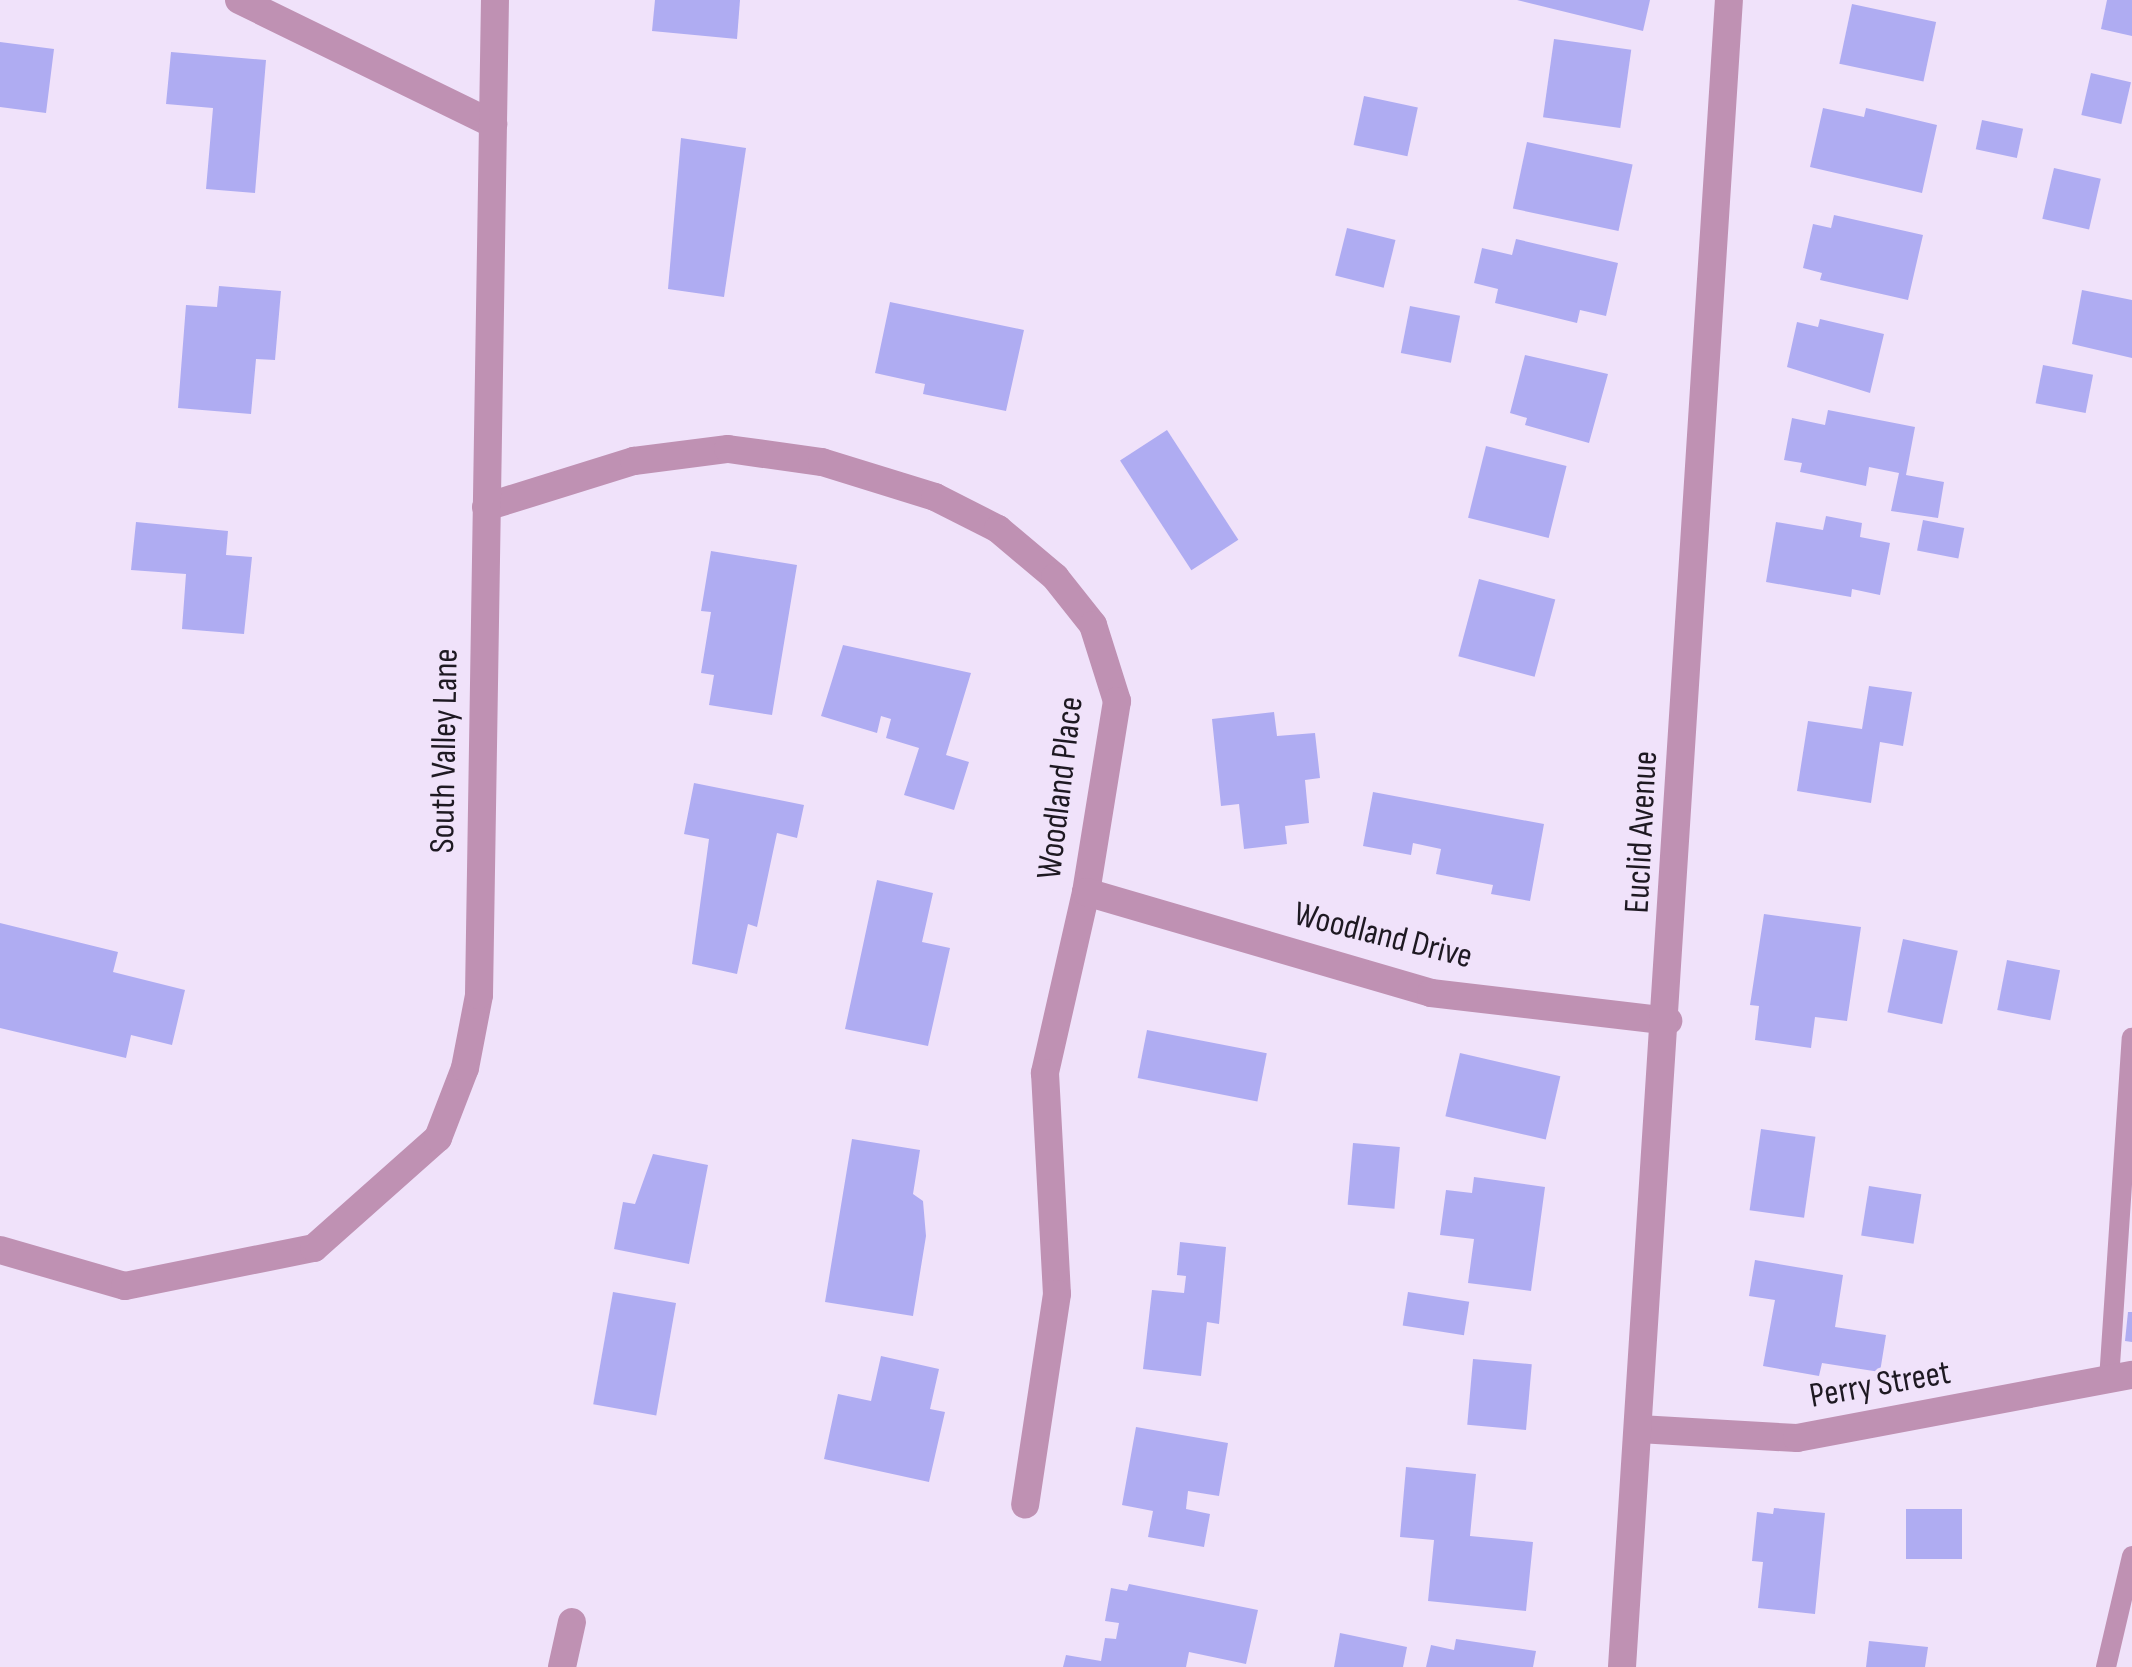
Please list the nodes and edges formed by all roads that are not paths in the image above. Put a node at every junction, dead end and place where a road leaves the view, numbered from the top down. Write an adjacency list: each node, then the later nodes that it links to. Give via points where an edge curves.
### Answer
1 (239, 0): 4 (street)
2 (496, 0): 4 (street, South Valley Lane)
3 (1729, 0): 7 (street, Euclid Avenue)
4 (493, 124): 5 (street, South Valley Lane)
5 (486, 506): 6 (street, Woodland Place, via 634,461 728,449 822,462 935,497 998,529 1054,576 1092,625 1117,701); 9 (street, South Valley Lane, via 479,994 465,1068 438,1138 314,1248 125,1286)
6 (1086, 892): 7 (street, Woodland Drive, via 1431,994); 12 (street, Woodland Place, via 1046,1073 1057,1294)
7 (1668, 1021): 11 (street, Euclid Avenue)
8 (2132, 1038): 10 (lane)
9 (0, 1250)
10 (2120, 1378): 11 (street, Perry Street, via 1798,1438)
11 (1638, 1429): 16 (street, Euclid Avenue)
12 (1025, 1505)
13 (2132, 1556): 17 (lane)
14 (572, 1622): 15 (street)
15 (562, 1667)
16 (1622, 1667)
17 (2106, 1667)

